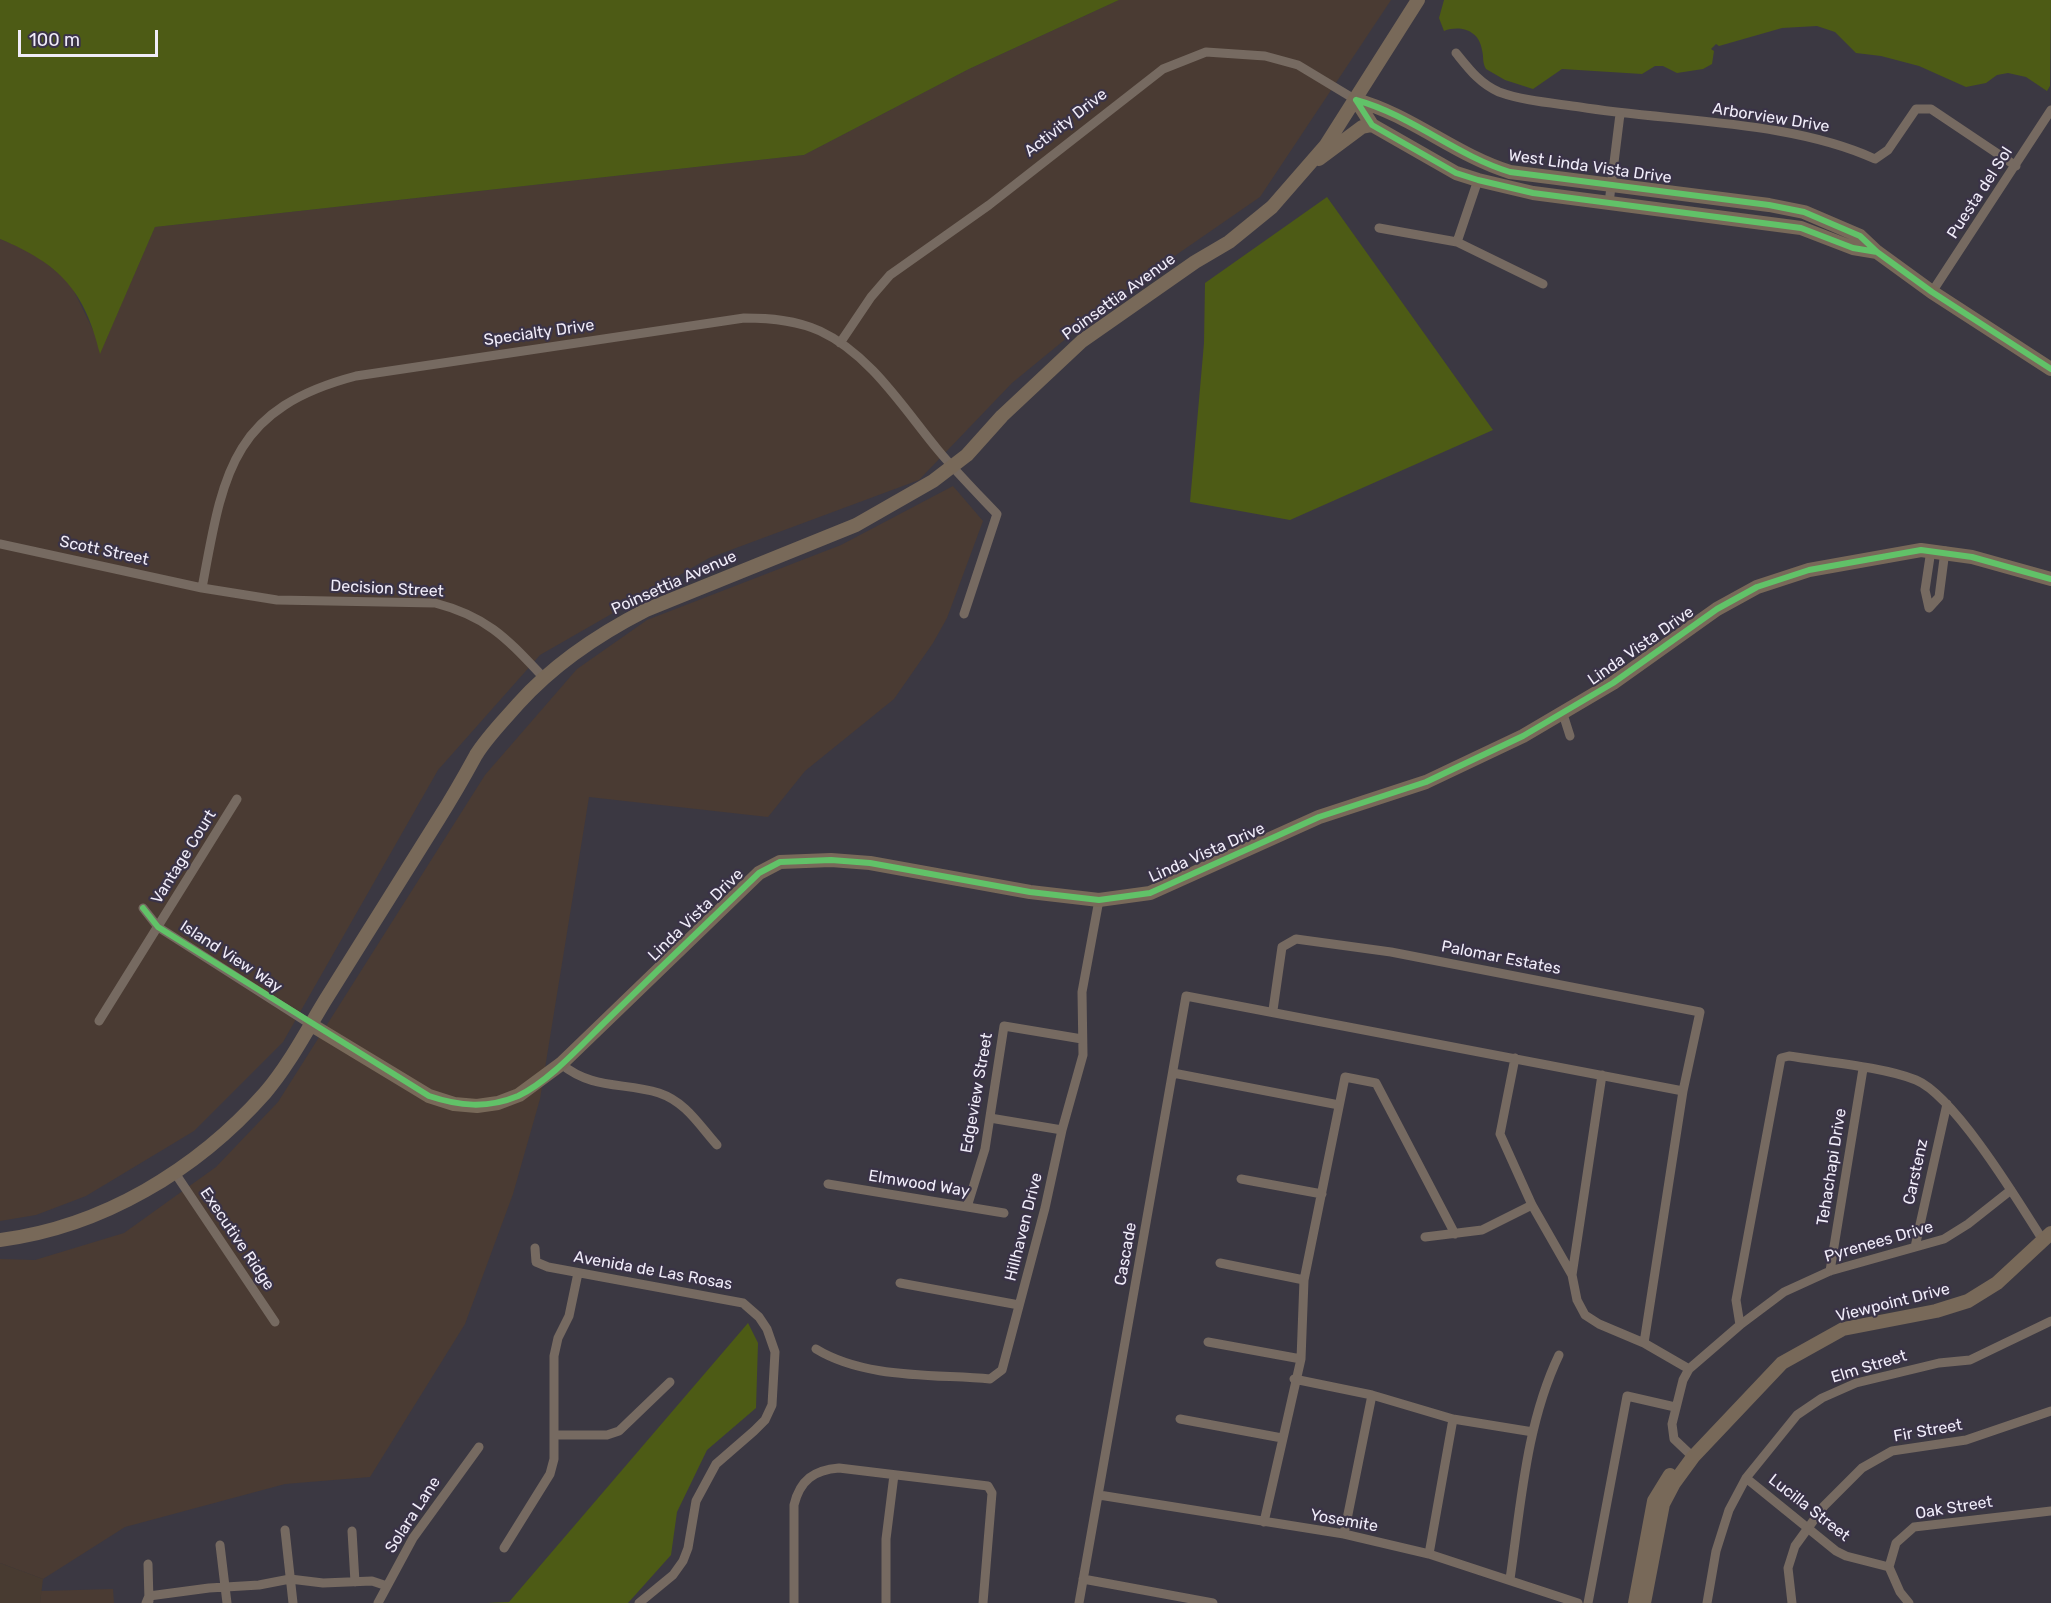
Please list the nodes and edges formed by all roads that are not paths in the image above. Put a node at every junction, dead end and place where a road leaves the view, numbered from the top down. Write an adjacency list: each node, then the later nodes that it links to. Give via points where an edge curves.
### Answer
1 (1418, 0): 3 (main road, Poinsettia Avenue)
2 (1456, 53): 5 (street, Arborview Drive, via 1476,78 1498,91 1524,99)
3 (1356, 100): 6 (main road, West Linda Vista Drive); 7 (main road, Poinsettia Avenue); 10 (main road, West Linda Vista Drive, via 1383,107 1485,164 1530,175); 17 (street, Activity Drive, via 1298,65 1265,56 1206,52 1162,69 989,205 890,275)
4 (2051, 110): 8 (street, Puesta del Sol)
5 (1620, 114): 8 (street, Arborview Drive, via 1787,133 1852,148 1875,159 1888,150 1916,109 1931,109); 10 (street)
6 (1372, 125): 7 (main road, via 1362,127); 9 (main road, West Linda Vista Drive, via 1456,173)
7 (1312, 163): 19 (main road, Poinsettia Avenue, via 1272,207 1229,242 1082,341)
8 (2016, 166): 16 (street, Puesta del Sol)
9 (1478, 180): 11 (main road, West Linda Vista Drive, via 1533,193); 13 (street)
10 (1613, 184): 11 (street); 14 (main road, West Linda Vista Drive, via 1804,212 1860,236)
11 (1610, 203): 14 (main road, West Linda Vista Drive, via 1801,228 1852,248)
12 (1379, 228): 13 (street)
13 (1457, 242): 15 (street)
14 (1877, 252): 16 (main road, West Linda Vista Drive)
15 (1543, 285)
16 (1932, 292): 18 (main road, West Linda Vista Drive)
17 (840, 343): 19 (street, Specialty Drive, via 871,369); 23 (street, Specialty Drive, via 794,322 744,318 356,376 319,385 278,409 250,435 235,457 219,498)
18 (2051, 369)
19 (952, 466): 24 (street, Specialty Drive, via 997,514); 25 (main road, Poinsettia Avenue, via 906,498 856,525 617,625)
20 (0, 544): 23 (street, Scott Street)
21 (1938, 551): 21 (street, via 1925,590 1929,608 1939,597); 22 (main road, Linda Vista Drive); 26 (main road, Linda Vista Drive, via 1809,570 1757,587)
22 (2051, 579)
23 (202, 588): 25 (street, Decision Street, via 277,600 435,603 459,609 485,621 505,637)
24 (964, 614)
25 (545, 679): 34 (main road, Poinsettia Avenue, via 477,754)
26 (1563, 714): 27 (street); 29 (main road, Linda Vista Drive, via 1426,782 1319,817 1171,886)
27 (1570, 736)
28 (237, 799): 31 (street, Vantage Court)
29 (1099, 900): 35 (street, Hillhaven Drive, via 1083,992); 37 (main road, Linda Vista Drive, via 1030,892 870,863 780,862 759,873)
30 (143, 908): 31 (street, Island View Way)
31 (158, 927): 33 (street, Vantage Court); 34 (street, Island View Way)
32 (1273, 1010): 36 (street); 39 (street, Cascade, via 1186,996); 41 (street, Palomar Estates, via 1282,947 1296,939 1391,952 1700,1012)
33 (99, 1022)
34 (310, 1024): 37 (main road, Linda Vista Drive, via 429,1096 454,1104 477,1106 519,1095); 47 (main road, Poinsettia Avenue, via 266,1092 219,1140)
35 (1082, 1039): 44 (street, Edgeview Street, via 1004,1026); 45 (street, Hillhaven Drive, via 1083,1055)
36 (1515, 1058): 40 (street); 52 (street, via 1500,1134)
37 (561, 1064): 46 (street, via 587,1081 659,1093 677,1102 696,1118)
38 (1863, 1069): 42 (street, via 1918,1081); 62 (street, Tehachapi Drive); 70 (street, via 1790,1056 1780,1058 1736,1300)
39 (1173, 1073): 43 (street); 91 (street, Cascade)
40 (1602, 1075): 41 (street); 64 (street)
41 (1683, 1091): 72 (street)
42 (1947, 1104): 50 (street); 59 (street, Carstenz)
43 (1339, 1105): 51 (street); 55 (street, via 1345,1077 1376,1083)
44 (990, 1118): 45 (street); 53 (street, Edgeview Street, via 985,1149)
45 (1062, 1130): 67 (street, Hillhaven Drive, via 1046,1208)
46 (717, 1145)
47 (175, 1173): 58 (main road, Poinsettia Avenue, via 130,1200 82,1220 25,1237); 69 (street, Executive Ridge)
48 (1241, 1179): 51 (street)
49 (828, 1184): 53 (street, Elmwood Way)
50 (2011, 1190): 57 (street); 59 (street, Pyrenees Drive, via 1952,1234)
51 (1322, 1194): 65 (street)
52 (1532, 1205): 55 (street, via 1482,1230); 64 (street)
53 (967, 1206): 54 (street, Elmwood Way)
54 (1004, 1213)
55 (1455, 1234): 56 (street)
56 (1425, 1237)
57 (2048, 1238): 88 (main road, Viewpoint Drive, via 1997,1283 1968,1301 1843,1329 1782,1363)
58 (0, 1240)
59 (1915, 1247): 62 (street, Pyrenees Drive)
60 (535, 1248): 63 (street, Avenida de Las Rosas, via 536,1262)
61 (1220, 1263): 65 (street)
62 (1830, 1271): 70 (street, Pyrenees Drive, via 1784,1293)
63 (578, 1273): 85 (street, via 569,1316 554,1356); 115 (street, Avenida de Las Rosas, via 743,1303 768,1329 775,1352 772,1405 765,1420 716,1464 696,1501 683,1561 673,1575)
64 (1572, 1275): 72 (street, via 1585,1315)
65 (1304, 1280): 75 (street)
66 (900, 1283): 67 (street)
67 (1019, 1305): 73 (street, Hillhaven Drive, via 1002,1370 990,1379 887,1370 836,1361)
68 (2051, 1321): 90 (street, Elm Street, via 1970,1360 1875,1378 1822,1398 1797,1415)
69 (274, 1322)
70 (1740, 1325): 76 (street, Pyrenees Drive)
71 (1208, 1342): 75 (street)
72 (1644, 1343): 76 (street)
73 (816, 1349)
74 (1559, 1356): 84 (street, via 1545,1385)
75 (1301, 1359): 77 (street)
76 (1689, 1369): 80 (street, Pyrenees Drive)
77 (1294, 1379): 79 (street); 86 (street)
78 (669, 1382): 85 (street, via 619,1431 607,1435)
79 (1372, 1395): 83 (street); 97 (street)
80 (1675, 1407): 88 (street, Pyrenees Drive, via 1674,1439); 122 (street, via 1627,1396)
81 (2051, 1411): 94 (street, Fir Street, via 1966,1440 1892,1451 1862,1468)
82 (1180, 1419): 86 (street)
83 (1453, 1419): 84 (street); 100 (street)
84 (1533, 1432): 105 (street)
85 (555, 1435): 99 (street, via 550,1474)
86 (1282, 1438): 93 (street)
87 (479, 1446): 108 (street, Solara Lane, via 417,1532)
88 (1693, 1457): 123 (main road, Viewpoint Drive, via 1676,1467 1654,1501); 124 (main road, Viewpoint Drive, via 1663,1504)
89 (894, 1474): 116 (street, via 825,1469 803,1482 794,1505); 117 (street, via 886,1539); 118 (street, via 988,1486 992,1493)
90 (1746, 1478): 94 (street, Lucilla Street); 125 (street, Elm Street, via 1725,1520)
91 (1099, 1495): 93 (street, Yosemite); 104 (street, Cascade)
92 (2051, 1511): 102 (street, Oak Street, via 1914,1527 1896,1543)
93 (1264, 1522): 97 (street, Yosemite)
94 (1808, 1527): 102 (street, Lucilla Street, via 1846,1556); 126 (street, Fir Street, via 1795,1546 1788,1568)
95 (285, 1530): 103 (street)
96 (352, 1531): 106 (street)
97 (1344, 1534): 100 (street, Yosemite)
98 (220, 1545): 107 (street)
99 (504, 1548)
100 (1429, 1554): 105 (street, Yosemite)
101 (148, 1564): 110 (street)
102 (1889, 1567): 127 (street)
103 (290, 1579): 106 (street); 107 (street); 113 (street)
104 (1083, 1579): 119 (street, Cascade); 120 (street)
105 (1510, 1579): 121 (street, Yosemite)
106 (355, 1582): 108 (street, via 372,1581)
107 (225, 1586): 109 (street); 112 (street)
108 (387, 1586): 114 (street, Solara Lane)
109 (187, 1592): 110 (street); 111 (street)
110 (148, 1601)
111 (188, 1603)
112 (227, 1603)
113 (293, 1603)
114 (378, 1603)
115 (639, 1603)
116 (794, 1603)
117 (886, 1603)
118 (983, 1603)
119 (1079, 1603)
120 (1213, 1603)
121 (1578, 1603)
122 (1588, 1603)
123 (1635, 1603)
124 (1644, 1603)
125 (1707, 1603)
126 (1792, 1603)
127 (1909, 1603)

